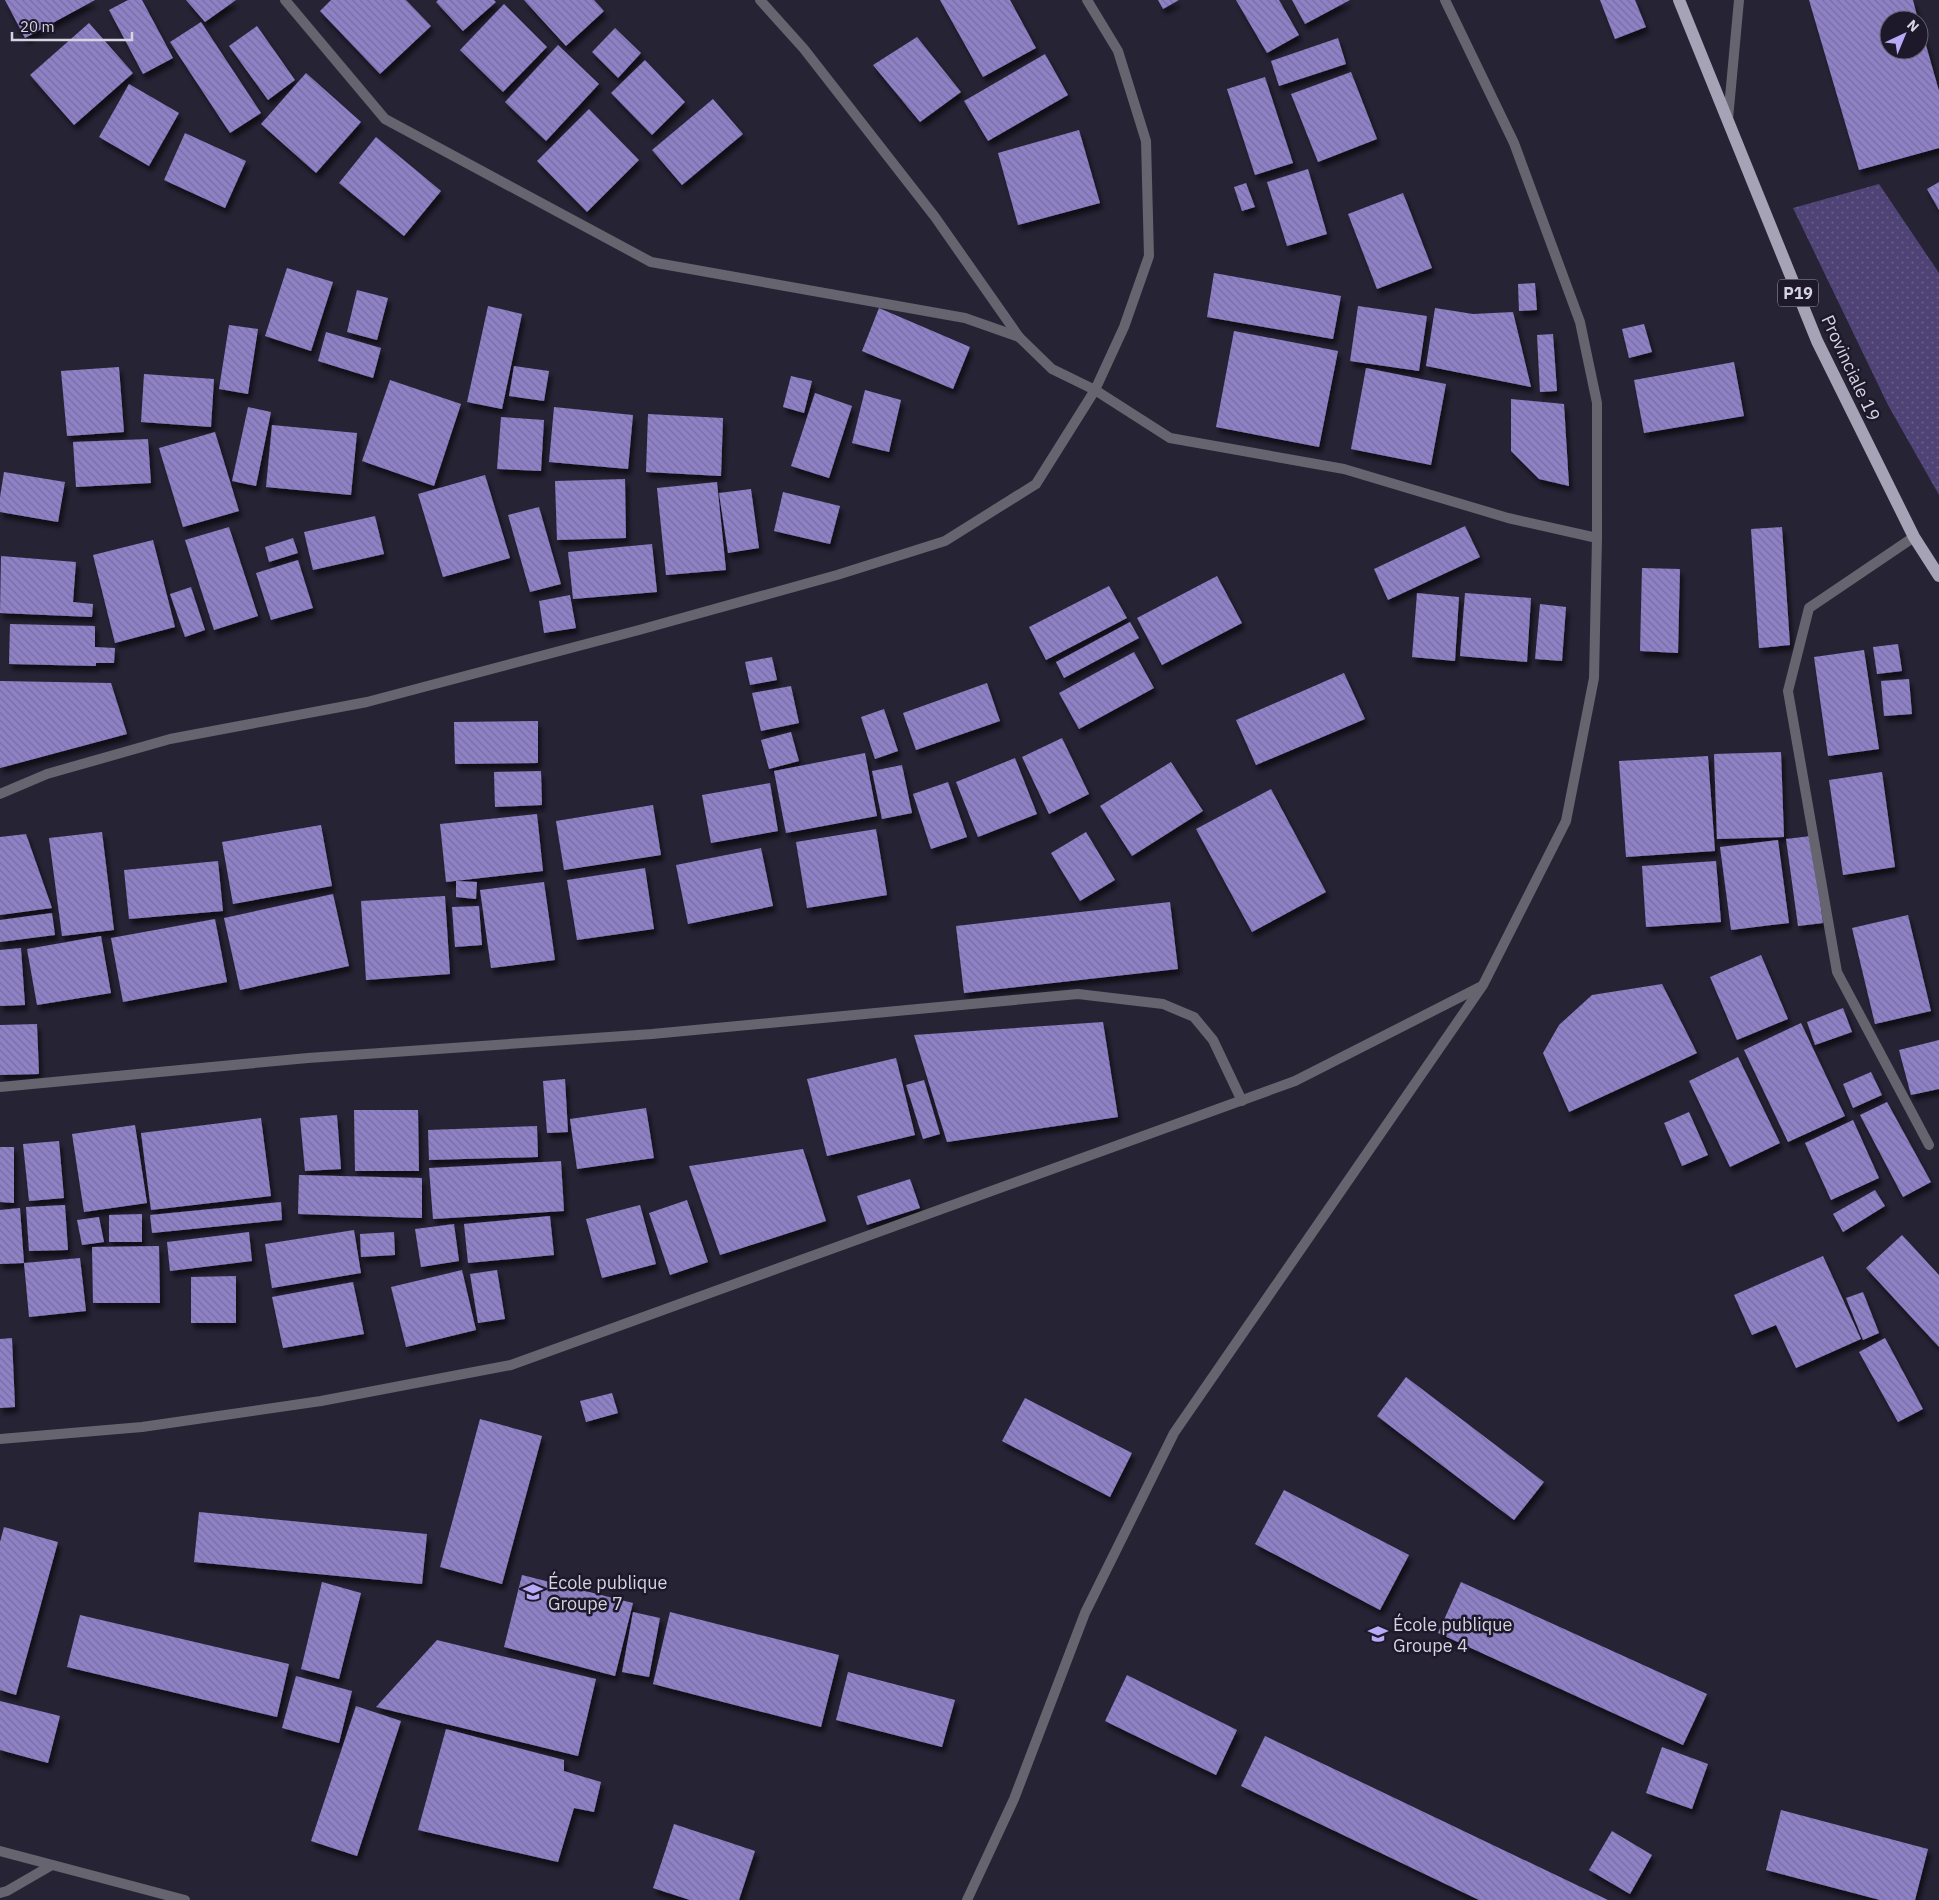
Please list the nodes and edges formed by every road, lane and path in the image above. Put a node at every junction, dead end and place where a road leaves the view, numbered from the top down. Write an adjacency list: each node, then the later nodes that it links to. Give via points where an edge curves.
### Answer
1 (285, 0): 8 (street, via 385,119 651,262 965,318)
2 (760, 0): 8 (street, via 804,50 935,217)
3 (1087, 0): 9 (street, via 1118,51 1146,141 1149,256 1124,327)
4 (1445, 0): 11 (street, via 1514,143 1580,322 1597,403)
5 (1679, 0): 7 (main road, Provinciale 19 / P19)
6 (1739, 0): 7 (street)
7 (1728, 119): 10 (main road, Provinciale 19 / P19, via 1817,341)
8 (1019, 337): 9 (street, via 1052,369)
9 (1095, 390): 11 (street, via 1170,438 1344,469 1508,518); 13 (street, via 1036,484 944,542 827,578 377,699 170,739 47,774)
10 (1914, 537): 12 (main road, Provinciale 19 / P19); 17 (street, via 1809,608 1788,692 1837,972)
11 (1597, 538): 14 (street, via 1594,678 1566,821)
12 (1939, 576)
13 (0, 794)
14 (1483, 985): 16 (street, via 1295,1080); 23 (street, via 1174,1433 1085,1613 1014,1800)
15 (0, 1087): 16 (street, via 308,1058 652,1034 1078,994 1163,1004 1194,1017 1213,1040)
16 (1242, 1101): 18 (street, via 511,1365 321,1402 142,1427)
17 (1929, 1145)
18 (0, 1439)
19 (0, 1851): 20 (street)
20 (52, 1865): 21 (street); 22 (street)
21 (0, 1893)
22 (185, 1900)
23 (967, 1900)

